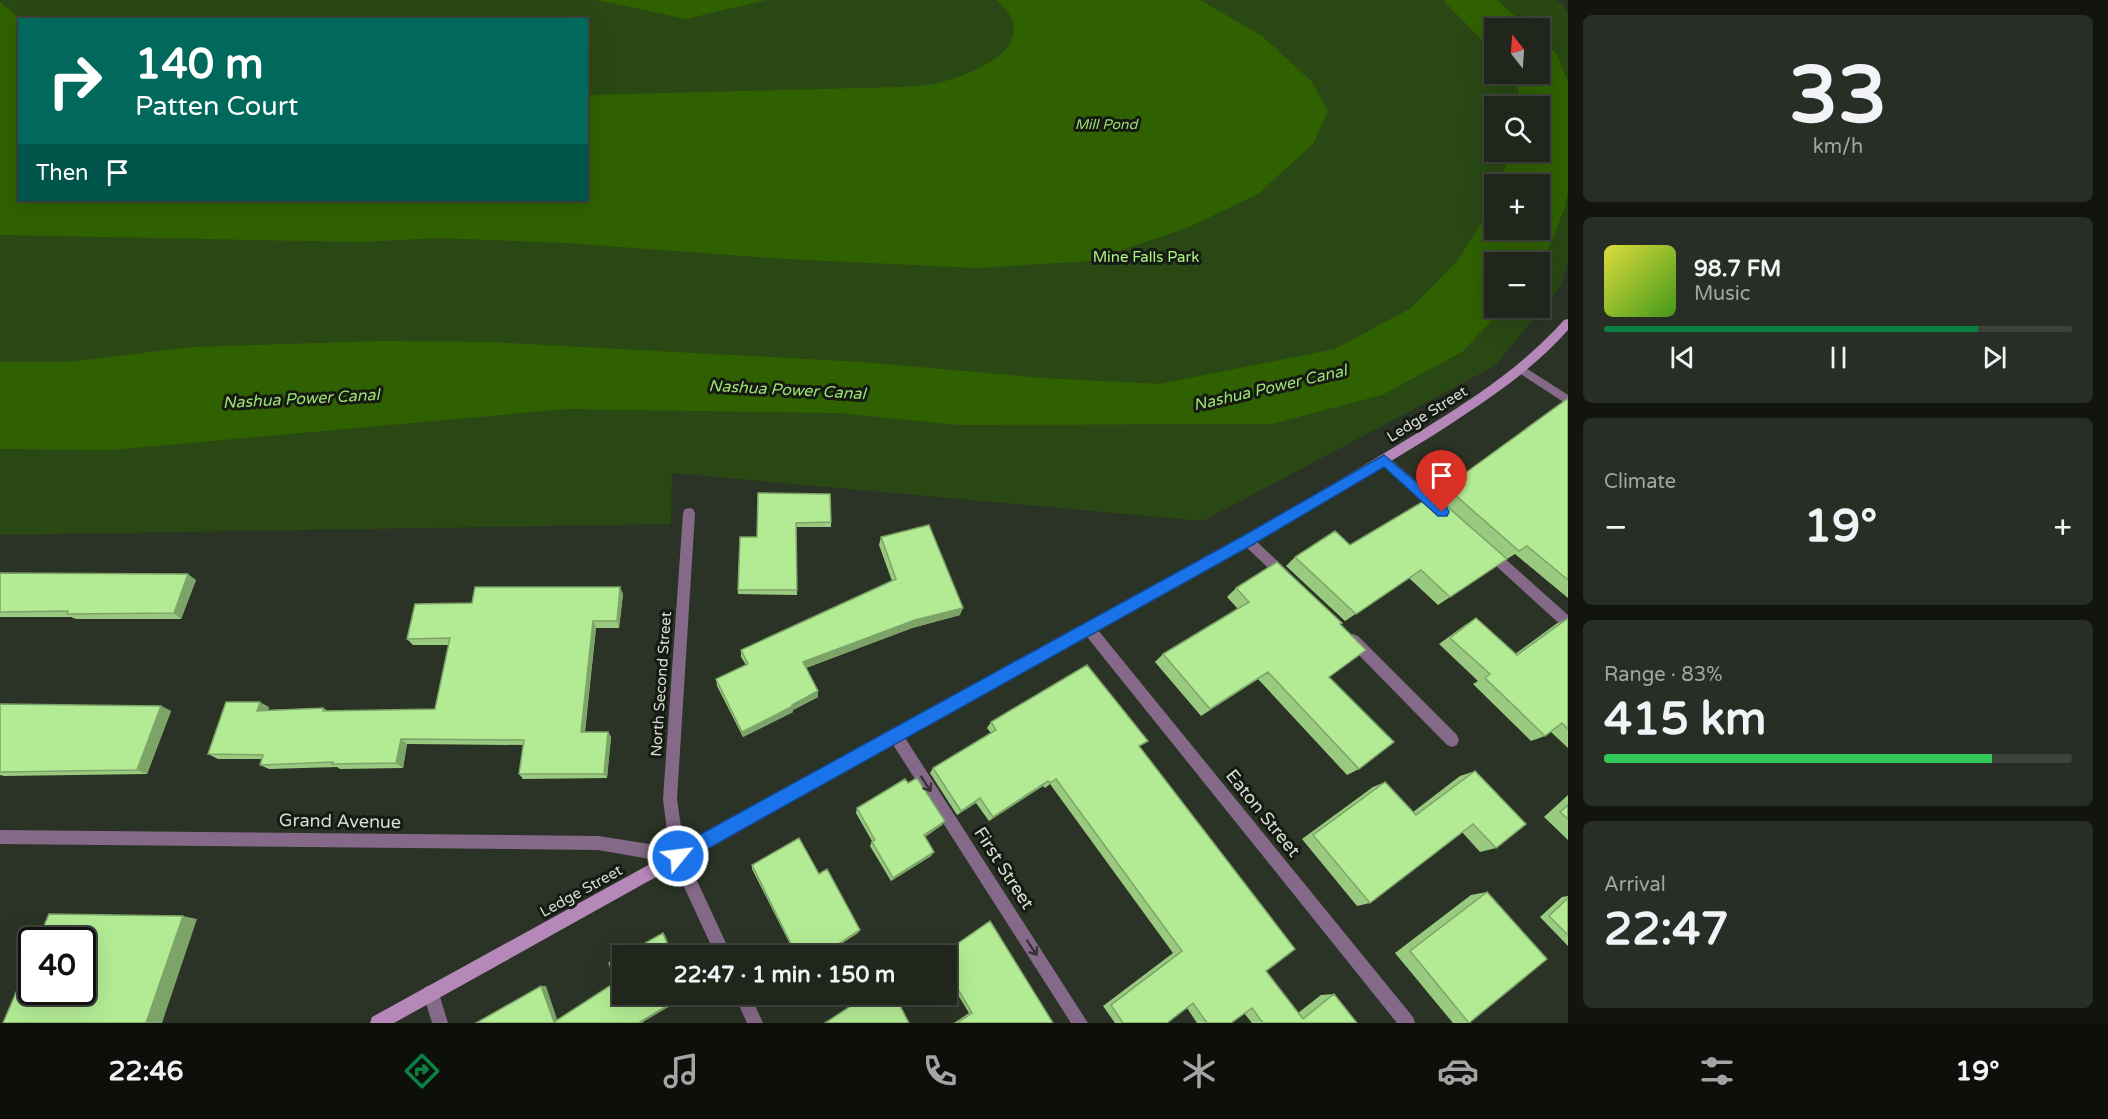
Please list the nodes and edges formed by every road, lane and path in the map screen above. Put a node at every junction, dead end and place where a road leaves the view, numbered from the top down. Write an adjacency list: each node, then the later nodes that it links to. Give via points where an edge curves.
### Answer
1 (1568, 323): 2 (street, Ledge Street)
2 (1524, 369): 3 (street); 4 (street, Ledge Street)
3 (1568, 401)
4 (1384, 460): 6 (street); 7 (street, Ledge Street)
5 (690, 513): 16 (street, North Second Street, via 670,799)
6 (1451, 520)
7 (1248, 541): 9 (street); 11 (street, Ledge Street)
8 (1478, 543): 10 (street)
9 (1296, 586)
10 (1568, 623)
11 (1088, 628): 13 (street, Ledge Street); 24 (street, Eaton Street)
12 (1344, 632): 14 (street)
13 (895, 735): 16 (street, Ledge Street); 23 (street, First Street, one-way to 23)
14 (1452, 740)
15 (0, 837): 16 (street, Grand Avenue, via 598,843)
16 (678, 856): 17 (street, North Second Street); 18 (street, Ledge Street)
17 (719, 945)
18 (431, 993): 20 (street, Ledge Street); 21 (street)
19 (747, 1005): 22 (street)
20 (378, 1023)
21 (440, 1023)
22 (755, 1023)
23 (1080, 1023)
24 (1407, 1023)

